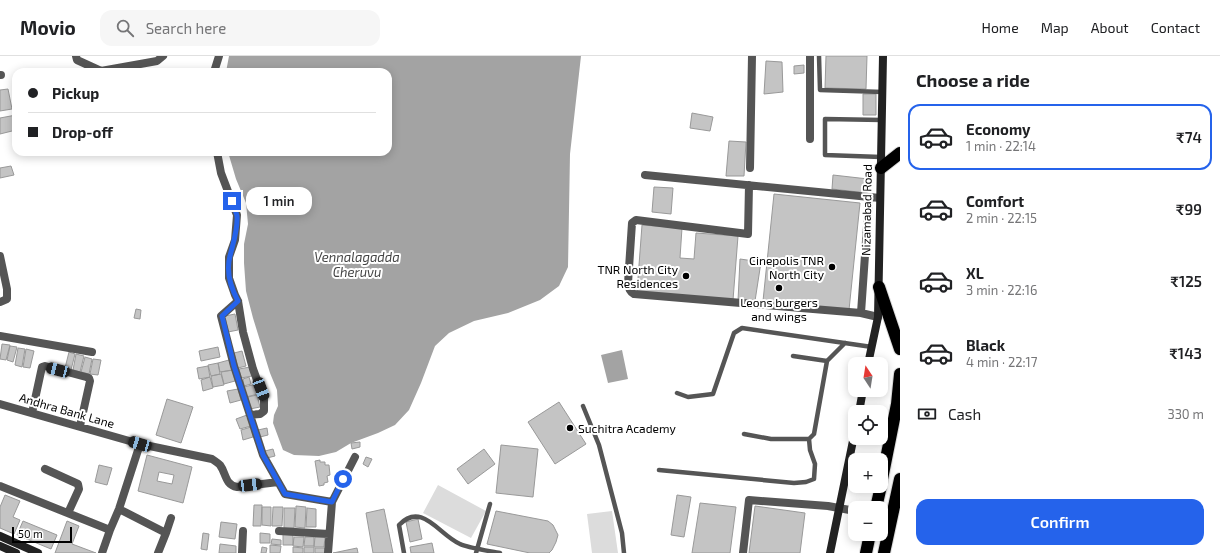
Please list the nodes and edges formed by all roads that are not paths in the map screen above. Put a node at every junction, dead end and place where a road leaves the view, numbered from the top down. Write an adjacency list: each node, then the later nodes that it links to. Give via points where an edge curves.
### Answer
1 (76, 56): 8 (street, via 78,60)
2 (163, 56): 9 (street, via 157,61)
3 (218, 56): 10 (street)
4 (752, 56): 17 (street)
5 (810, 56): 13 (street)
6 (820, 56): 11 (lane, via 820,90)
7 (883, 56): 11 (main road, Nizamabad Road)
8 (95, 68)
9 (118, 68)
10 (215, 68)
11 (883, 92): 12 (main road, Nizamabad Road)
12 (882, 120): 16 (main road, Nizamabad Road); 16 (lane, via 824,119 825,156)
13 (810, 139)
14 (900, 153): 16 (highway)
15 (218, 156): 24 (street, via 221,173 237,215 235,240 229,257 229,278)
16 (881, 162): 21 (main road, Nizamabad Road)
17 (750, 168)
18 (645, 175): 19 (street)
19 (750, 185): 20 (street); 26 (street, via 748,234 636,220 632,223 629,290)
20 (869, 197): 21 (street); 26 (street)
21 (880, 198): 23 (main road, Nizamabad Road)
22 (0, 256): 25 (street, via 7,299)
23 (879, 287): 27 (main road, Nizamabad Road); 31 (highway)
24 (238, 301): 41 (street, via 222,316 234,366); 41 (street, via 242,332 264,399 264,411)
25 (0, 302)
26 (861, 313): 27 (street)
27 (878, 317): 30 (main road, Nizamabad Road)
28 (0, 336): 32 (street)
29 (845, 343): 30 (lane); 35 (lane); 37 (lane, via 742,328 734,333 713,394 688,397)
30 (872, 347): 34 (main road, Nizamabad Road)
31 (900, 349)
32 (92, 352)
33 (793, 356): 35 (lane)
34 (870, 357)
35 (827, 362): 44 (lane, via 814,434)
36 (900, 374): 47 (highway)
37 (677, 393)
38 (0, 404): 40 (street, Andhra Bank Lane)
39 (582, 406): 78 (lane, via 599,444 622,532)
40 (32, 413): 42 (street, Andhra Bank Lane); 42 (street, via 42,367 86,377 90,381)
41 (250, 415): 52 (street, via 263,455)
42 (80, 426): 45 (street, Andhra Bank Lane)
43 (744, 434): 44 (lane, via 771,439)
44 (809, 439): 50 (lane, via 815,464 814,478 806,482)
45 (140, 444): 52 (street, Andhra Bank Lane, via 212,459 219,464 232,486); 57 (street)
46 (852, 445): 56 (main road)
47 (887, 453)
48 (355, 457): 54 (street)
49 (45, 469): 59 (street, via 78,484)
50 (659, 470)
51 (900, 479): 82 (highway)
52 (278, 482): 54 (street, via 285,494)
53 (0, 486): 59 (street)
54 (332, 502): 65 (street)
55 (490, 504): 69 (lane)
56 (839, 507): 58 (street); 79 (street, via 749,500); 80 (main road)
57 (119, 509): 61 (street); 64 (street)
58 (848, 509)
59 (68, 514): 61 (street)
60 (171, 518): 64 (street)
61 (110, 530): 72 (street)
62 (243, 531): 74 (street)
63 (279, 531): 65 (street)
64 (166, 533): 73 (street)
65 (330, 534): 75 (street)
66 (0, 536): 71 (main road)
67 (869, 541): 81 (highway)
68 (0, 546): 70 (main road)
69 (477, 551): 76 (lane, via 460,545 424,517 413,516 399,525); 77 (lane)
70 (16, 553)
71 (38, 553)
72 (102, 553)
73 (158, 553)
74 (242, 553)
75 (328, 553)
76 (404, 553)
77 (500, 553)
78 (624, 553)
79 (743, 553)
80 (830, 553)
81 (866, 553)
82 (884, 553)

